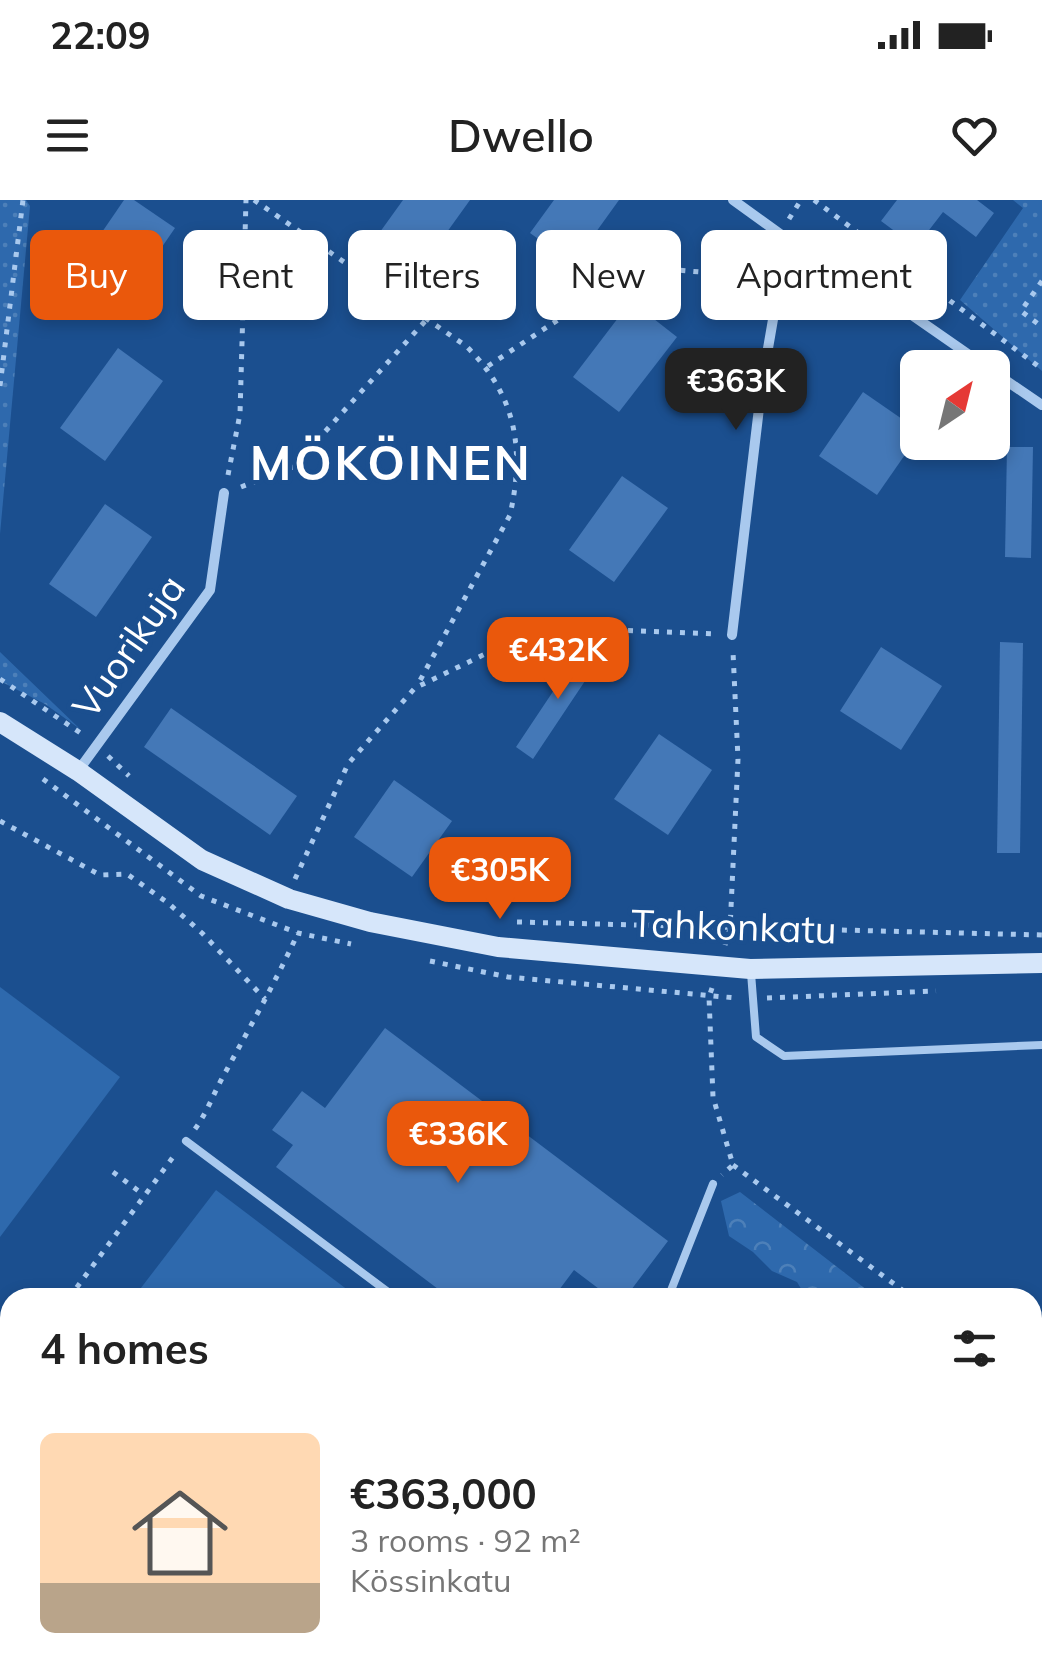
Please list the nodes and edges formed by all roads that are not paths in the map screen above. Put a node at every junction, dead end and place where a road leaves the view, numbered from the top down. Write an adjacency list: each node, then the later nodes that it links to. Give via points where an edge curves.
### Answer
1 (733, 200): 2 (street)
2 (774, 230)
3 (773, 320): 9 (street)
4 (919, 320): 5 (street)
5 (962, 350)
6 (1010, 383): 7 (street)
7 (1042, 405)
8 (224, 493): 11 (street, Vuorikuja, via 210,590)
9 (732, 635)
10 (0, 722): 11 (street, Tahkonkatu)
11 (78, 770): 13 (street, Tahkonkatu, via 202,860 290,899 498,947)
12 (1042, 963): 13 (street, Tahkonkatu)
13 (750, 969): 14 (lane, via 756,1037 784,1056)
14 (1042, 1044)
15 (186, 1141): 17 (lane)
16 (713, 1184): 18 (lane)
17 (383, 1288)
18 (672, 1288)

